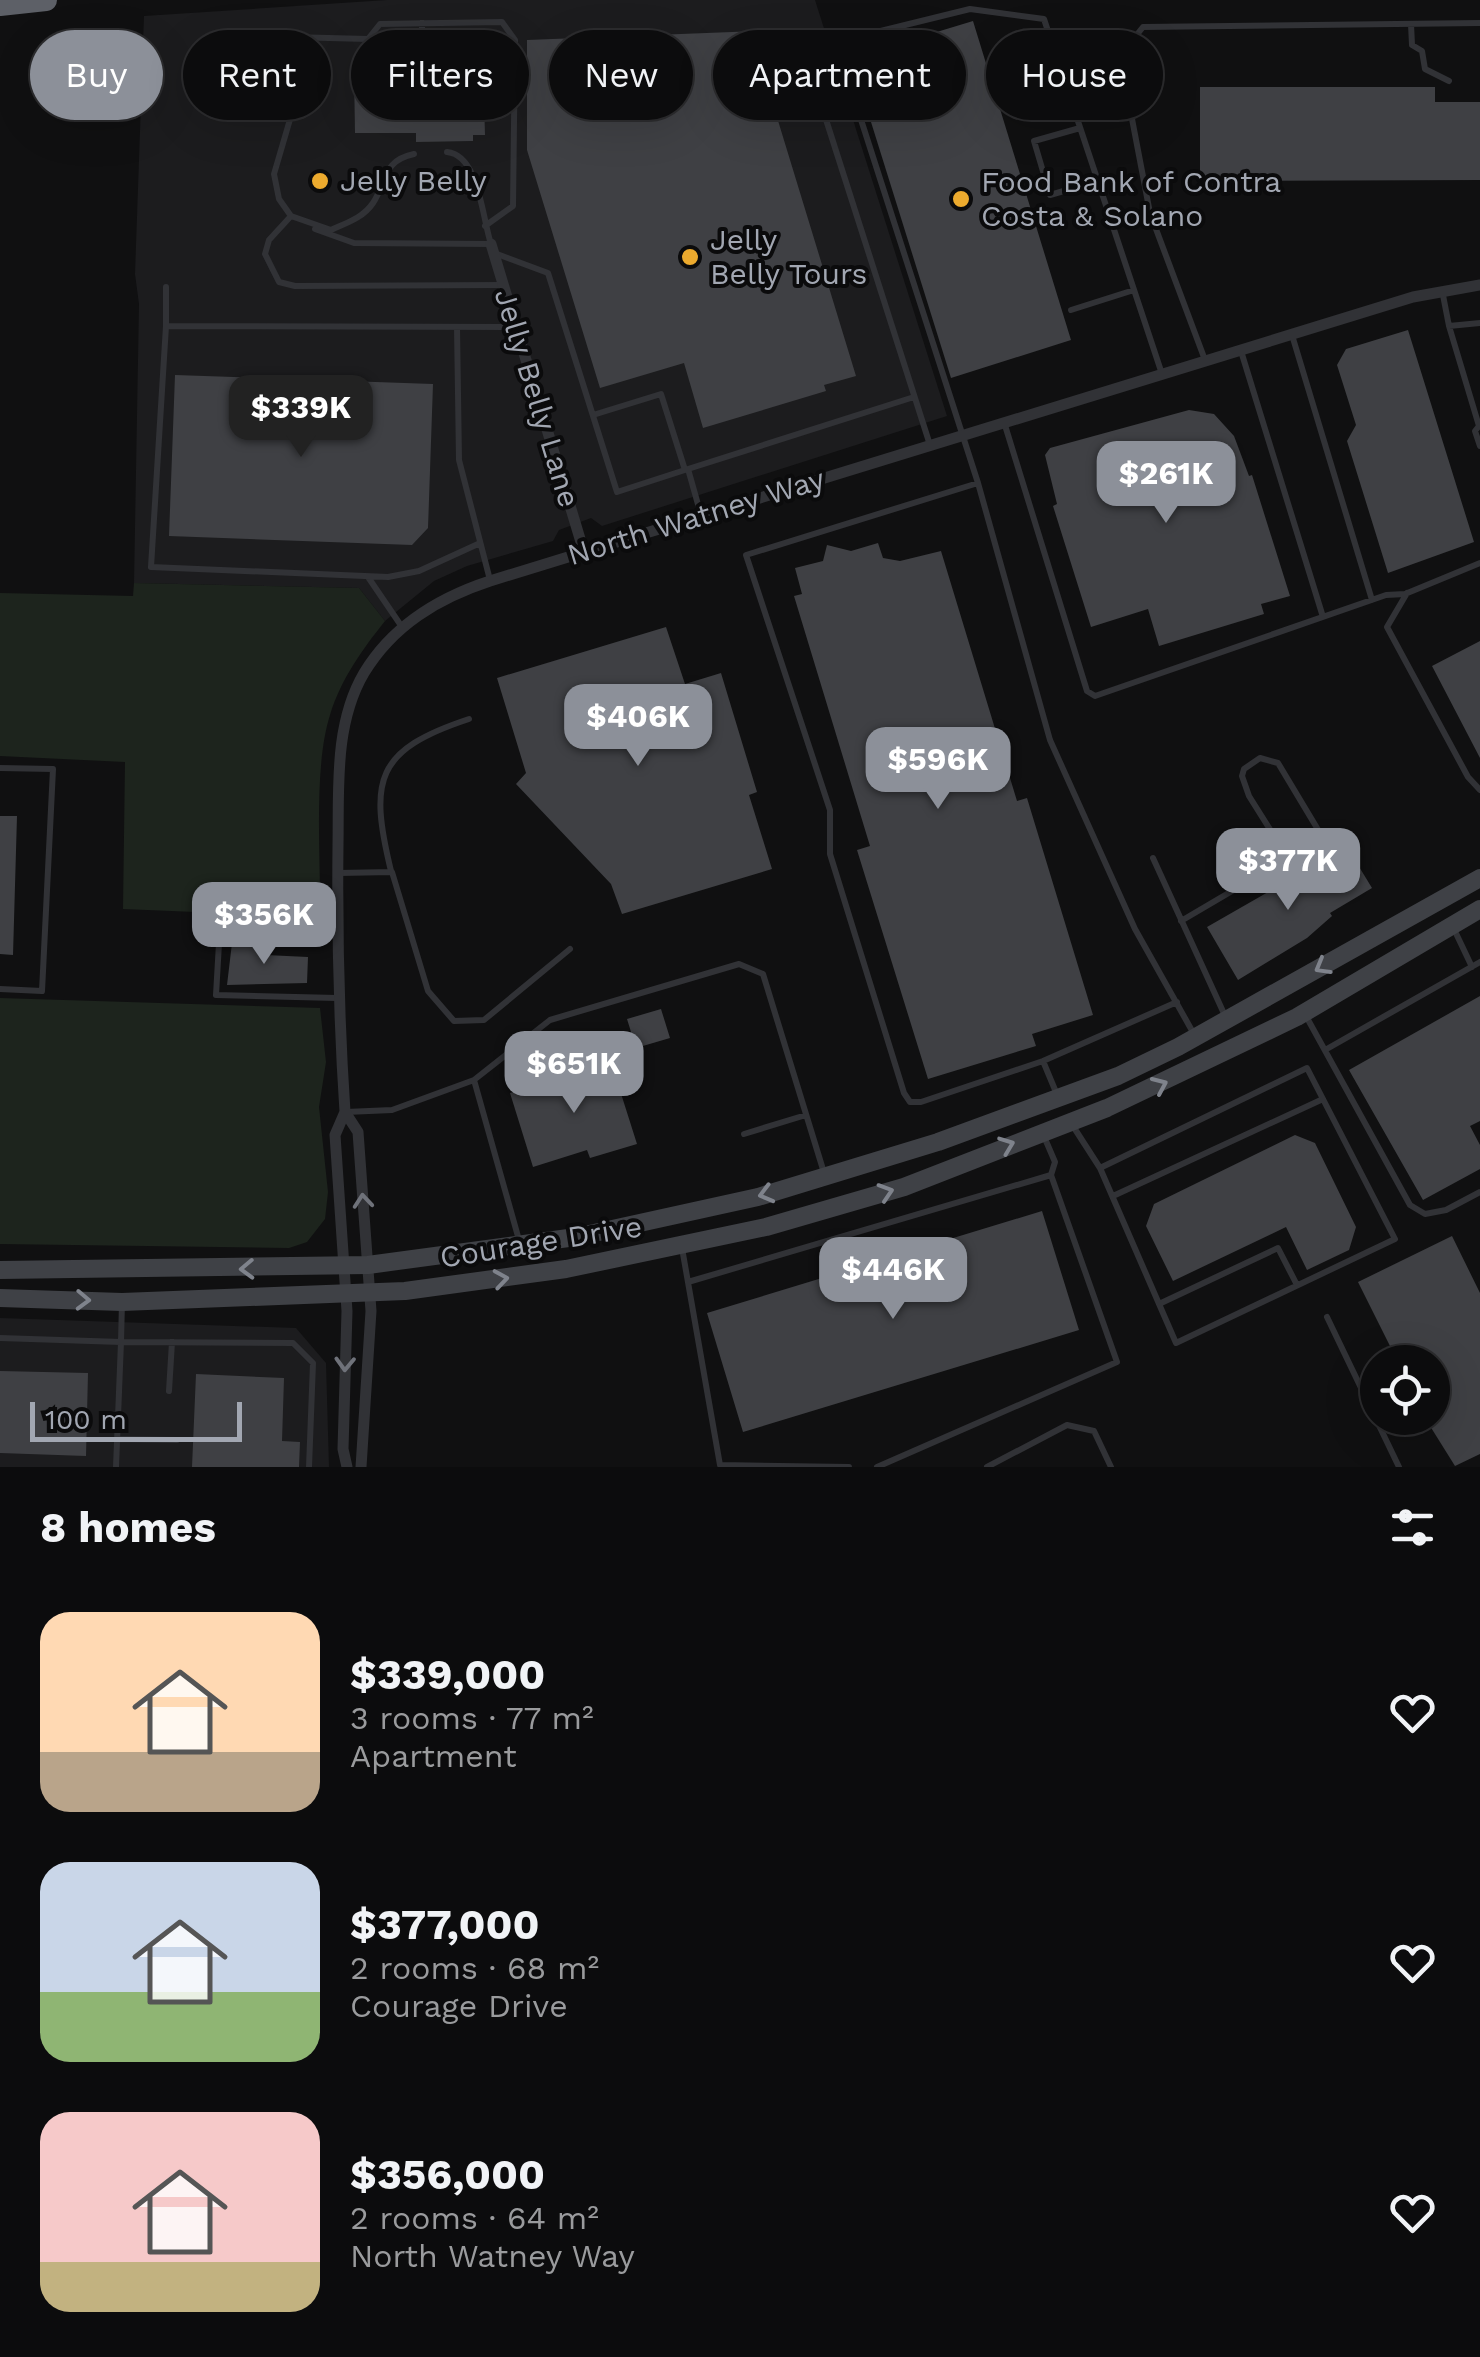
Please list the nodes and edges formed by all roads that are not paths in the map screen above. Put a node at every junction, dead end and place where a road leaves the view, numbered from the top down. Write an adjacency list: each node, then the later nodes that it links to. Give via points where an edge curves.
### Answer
1 (46, 0): 2 (highway)
2 (0, 6)
3 (422, 23): 6 (lane); 13 (lane, via 380,24 368,39 289,37 291,116 274,174); 15 (lane, via 502,22 515,40 513,206)
4 (1480, 23): 5 (lane)
5 (1411, 24): 7 (lane, via 1412,45 1422,51 1425,69); 30 (lane, via 1143,26 1120,56 1150,213)
6 (422, 30)
7 (1449, 81)
8 (826, 120): 32 (lane)
9 (1080, 128): 12 (lane); 12 (lane, via 1034,141 1050,194); 35 (lane, via 1044,19 970,10 836,42)
10 (447, 152): 15 (lane, via 471,166)
11 (414, 154): 14 (lane, via 385,171 374,202 357,219 331,230)
12 (1098, 181): 21 (lane)
13 (291, 216): 14 (lane); 17 (lane, via 265,254 279,282)
14 (309, 226): 16 (lane, via 354,242)
15 (485, 226): 16 (lane)
16 (493, 248): 17 (street, Jelly Belly Lane); 33 (lane, via 548,273)
17 (504, 284): 27 (street, Jelly Belly Lane)
18 (1480, 285): 20 (street, North Watney Way)
19 (166, 288): 24 (lane)
20 (1442, 289): 25 (lane); 28 (street, North Watney Way)
21 (1134, 290): 22 (lane); 31 (lane)
22 (1071, 310)
23 (1480, 322): 25 (lane)
24 (166, 326): 26 (lane); 44 (lane, via 152,567)
25 (1449, 326): 37 (lane)
26 (457, 327): 27 (lane); 41 (lane, via 459,460)
27 (516, 327): 42 (street, Jelly Belly Lane)
28 (1292, 335): 29 (street, North Watney Way); 47 (lane)
29 (1240, 350): 30 (street, North Watney Way); 48 (lane)
30 (1205, 361): 31 (street, North Watney Way)
31 (1162, 374): 34 (street, North Watney Way)
32 (914, 398): 36 (lane); 38 (lane)
33 (593, 415): 38 (lane, via 661,394); 38 (lane, via 617,492)
34 (1004, 422): 35 (street, North Watney Way); 48 (lane, via 1087,691 1095,696)
35 (963, 435): 36 (street, North Watney Way); 39 (lane)
36 (930, 445): 40 (street, North Watney Way)
37 (1480, 446)
38 (686, 470): 40 (lane)
39 (978, 484): 67 (lane, via 1050,740 1102,863); 72 (lane, via 746,555 830,810 830,854 904,1092 910,1102 920,1102)
40 (701, 516): 42 (street, North Watney Way)
41 (478, 544): 44 (lane, via 419,571); 45 (lane)
42 (584, 552): 45 (street, North Watney Way)
43 (1480, 563): 46 (lane)
44 (367, 576): 49 (lane)
45 (490, 581): 49 (street, North Watney Way, via 426,608)
46 (1407, 593): 47 (lane); 52 (lane, via 1386,627)
47 (1372, 600): 48 (lane)
48 (1323, 618)
49 (402, 627): 56 (street, North Watney Way, via 364,674 349,708)
50 (469, 719): 55 (lane, via 426,734 392,761 377,798)
51 (0, 768): 65 (lane, via 54,769 42,991)
52 (1480, 790)
53 (1153, 858): 60 (lane)
54 (1288, 858): 54 (lane, via 1323,838 1278,763 1260,758 1244,768 1244,785); 60 (lane)
55 (392, 872): 56 (lane); 63 (lane, via 428,991 454,1022 484,1020)
56 (338, 873): 62 (street, North Watney Way)
57 (1480, 878): 58 (street, Courage Drive)
58 (1438, 904): 61 (street); 69 (street, Courage Drive, one-way to 69)
59 (1480, 908): 61 (street, Courage Drive)
60 (1181, 921): 69 (lane)
61 (1450, 922): 64 (lane); 68 (street, Courage Drive)
62 (336, 932): 66 (street, North Watney Way); 66 (lane, via 220,926 216,995)
63 (570, 949)
64 (1476, 965): 71 (lane)
65 (0, 989)
66 (337, 998): 76 (street, North Watney Way)
67 (1177, 1002): 70 (lane); 72 (lane)
68 (1304, 1012): 71 (lane); 78 (street, Courage Drive, one-way to 68, via 1190,1072)
69 (1226, 1019): 70 (street, Courage Drive)
70 (1196, 1037): 74 (street, Courage Drive)
71 (1325, 1050): 84 (lane, via 1410,1205 1425,1214)
72 (1043, 1061): 74 (lane)
73 (474, 1080): 76 (lane, via 392,1110); 77 (lane, via 550,1020 739,964 763,974); 86 (lane)
74 (1058, 1098): 78 (street); 83 (street, Courage Drive)
75 (1323, 1099): 81 (lane, via 1307,1068); 85 (lane); 92 (lane, via 1396,1239)
76 (345, 1112): 88 (street, North Watney Way, via 335,1134); 89 (street, North Watney Way, one-way to 76, via 358,1132)
77 (806, 1115): 80 (lane); 83 (lane)
78 (1070, 1122): 79 (street, Courage Drive); 81 (lane)
79 (1042, 1132): 82 (lane, via 1055,1162); 87 (street, Courage Drive, one-way to 79, via 860,1200)
80 (744, 1134)
81 (1100, 1168): 85 (lane)
82 (1050, 1176): 91 (lane); 110 (lane, via 1117,1362)
83 (825, 1178): 86 (street, Courage Drive, one-way to 86, via 665,1219)
84 (1480, 1192)
85 (1114, 1196): 97 (lane)
86 (520, 1246): 89 (street, Courage Drive)
87 (682, 1247): 91 (lane); 94 (street, Courage Drive, one-way to 87, via 474,1283)
88 (344, 1266): 89 (street, Courage Drive); 90 (street, Courage Drive, one-way to 90); 93 (street, North Watney Way)
89 (368, 1266): 94 (street, North Watney Way)
90 (0, 1270)
91 (688, 1282): 109 (lane, via 720,1465)
92 (1297, 1286): 97 (lane, via 1278,1248); 97 (lane, via 1176,1343)
93 (346, 1293): 94 (street, Courage Drive); 96 (street, Courage Drive); 107 (street, North Watney Way, one-way to 107)
94 (369, 1293): 108 (street, North Watney Way)
95 (0, 1298): 96 (street, Courage Drive, one-way to 96)
96 (122, 1302): 100 (lane)
97 (1159, 1304)
98 (1327, 1317): 113 (lane)
99 (0, 1338): 100 (lane)
100 (122, 1342): 101 (lane); 103 (lane)
101 (172, 1342): 102 (lane); 106 (lane, via 293,1343 313,1363)
102 (169, 1392)
103 (117, 1440): 104 (lane); 105 (lane)
104 (177, 1440)
105 (116, 1467)
106 (309, 1467)
107 (347, 1467)
108 (361, 1467)
109 (849, 1467)
110 (877, 1467)
111 (987, 1467): 112 (lane, via 1067,1425 1094,1431)
112 (1111, 1467)
113 (1399, 1467)

